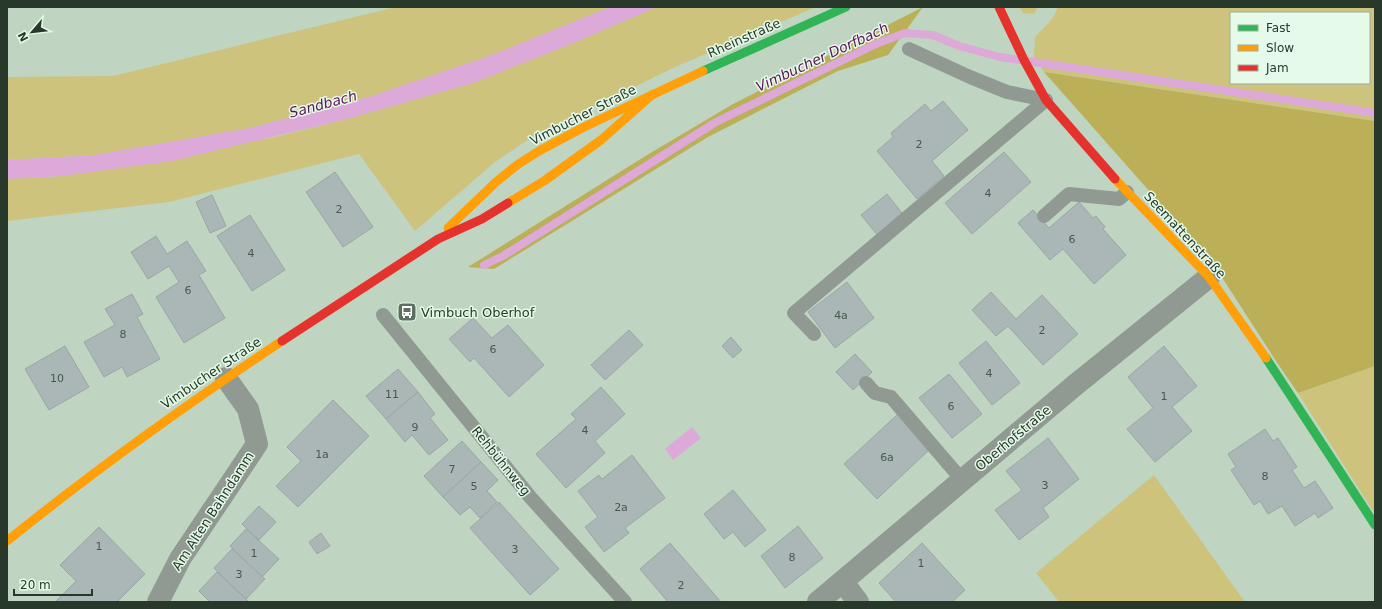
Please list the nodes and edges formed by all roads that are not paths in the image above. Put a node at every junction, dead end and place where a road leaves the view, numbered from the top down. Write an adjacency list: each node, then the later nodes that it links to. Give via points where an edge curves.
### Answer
1 (846, 7): 4 (street, Rheinstraße)
2 (999, 7): 5 (street, Seemattenstraße)
3 (909, 49): 5 (lane, via 970,78 1007,92)
4 (653, 94): 8 (street, Vimbucher Straße, via 601,140 544,181 482,219); 8 (street, Vimbucher Straße, via 527,158 494,184)
5 (1046, 100): 6 (street, Seemattenstraße); 11 (lane, via 794,313)
6 (1127, 192): 7 (lane, via 1119,199 1069,194); 9 (street, Seemattenstraße)
7 (1044, 216)
8 (438, 239): 12 (street, Vimbucher Straße)
9 (1209, 277): 14 (street, Oberhofstraße, via 1074,386); 15 (street, Seemattenstraße, via 1264,355)
10 (383, 315): 19 (lane, Rehbühnweg, via 531,498)
11 (814, 334)
12 (226, 378): 16 (street, Vimbucher Straße, via 69,491); 18 (street, Am Alten Bahndamm, via 248,409 257,444 180,559)
13 (866, 383): 14 (lane, via 875,393 891,397)
14 (963, 481): 17 (street, Oberhofstraße)
15 (1375, 525)
16 (7, 541)
17 (843, 582): 20 (street, Oberhofstraße); 21 (street)
18 (158, 602)
19 (625, 602)
20 (818, 602)
21 (858, 602)

